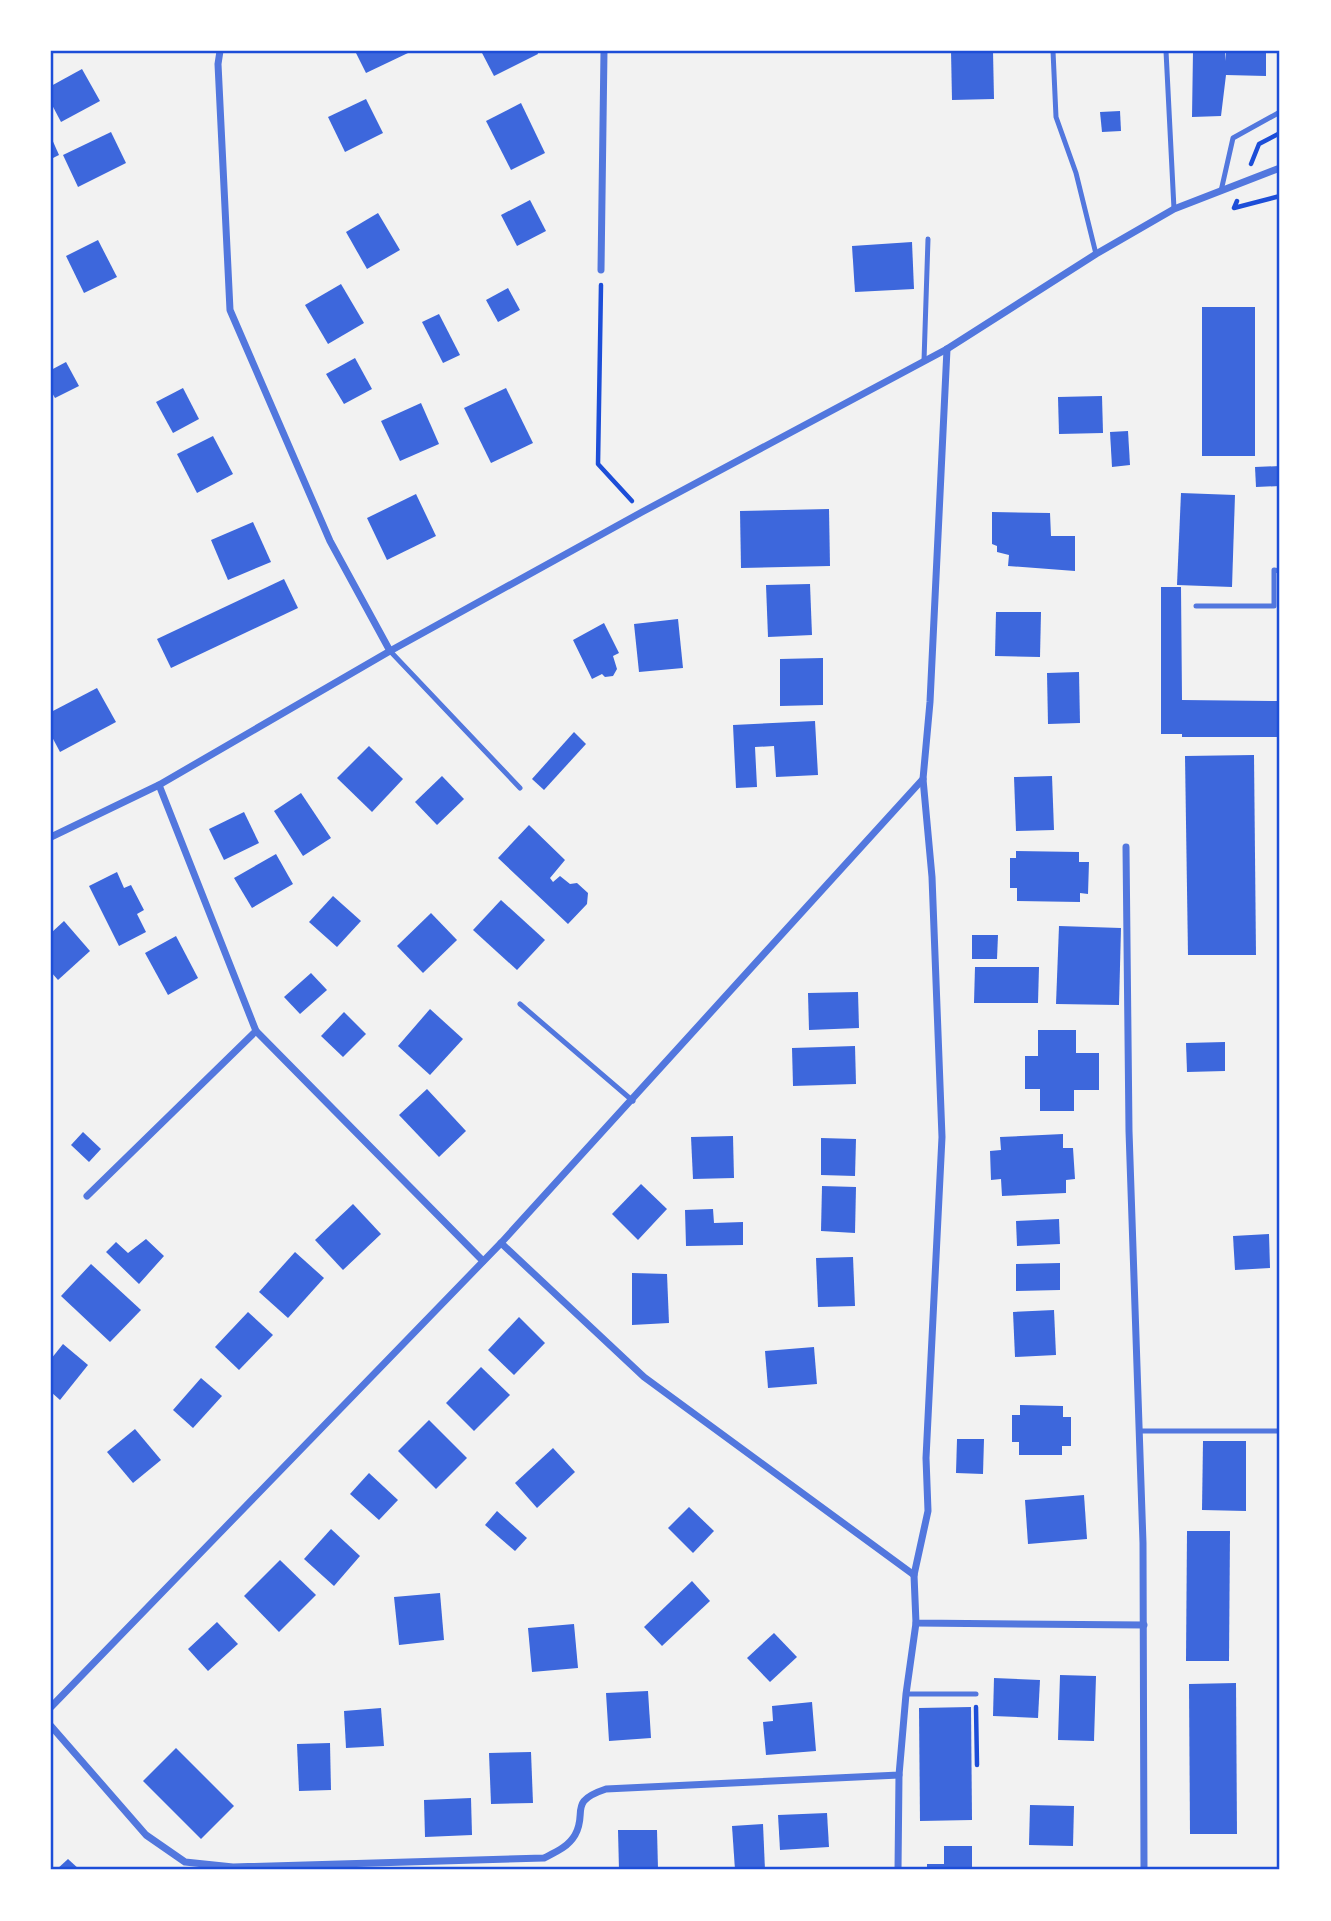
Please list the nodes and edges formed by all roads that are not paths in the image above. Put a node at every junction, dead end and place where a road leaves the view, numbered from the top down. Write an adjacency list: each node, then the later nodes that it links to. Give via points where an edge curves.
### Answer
1 (220, 51): 16 (street, via 230,310 330,541)
2 (604, 51): 11 (street)
3 (1053, 51): 10 (lane, via 1056,117 1076,173)
4 (1166, 51): 8 (lane)
5 (1280, 112): 7 (lane, via 1233,138)
6 (1280, 168): 7 (street)
7 (1221, 191): 8 (street)
8 (1174, 209): 10 (street)
9 (928, 239): 13 (lane)
10 (1096, 254): 12 (street)
11 (601, 271)
12 (947, 349): 13 (street); 17 (street)
13 (924, 360): 16 (street)
14 (1280, 570): 15 (lane, via 1274,570 1274,606)
15 (1196, 606)
16 (390, 651): 18 (street); 19 (lane)
17 (923, 779): 24 (street); 30 (street, via 932,877 942,1137 926,1458 928,1511)
18 (159, 785): 20 (street); 23 (street)
19 (520, 788)
20 (51, 837)
21 (1126, 847): 28 (street, via 1129,1132)
22 (520, 1004): 24 (lane)
23 (256, 1031): 25 (street); 27 (street)
24 (633, 1101): 26 (street)
25 (87, 1196)
26 (501, 1244): 27 (street); 30 (street, via 644,1377)
27 (484, 1262): 35 (street)
28 (1140, 1431): 29 (lane); 32 (street)
29 (1280, 1431)
30 (914, 1575): 31 (street)
31 (916, 1623): 32 (street); 33 (street)
32 (1144, 1625): 39 (street)
33 (906, 1693): 34 (lane); 37 (street)
34 (976, 1694)
35 (51, 1707)
36 (51, 1726): 37 (street, via 146,1835 185,1862 233,1867 544,1858 563,1849 576,1834 580,1808 590,1795 606,1789)
37 (899, 1775): 38 (street)
38 (898, 1870)
39 (1144, 1870)

